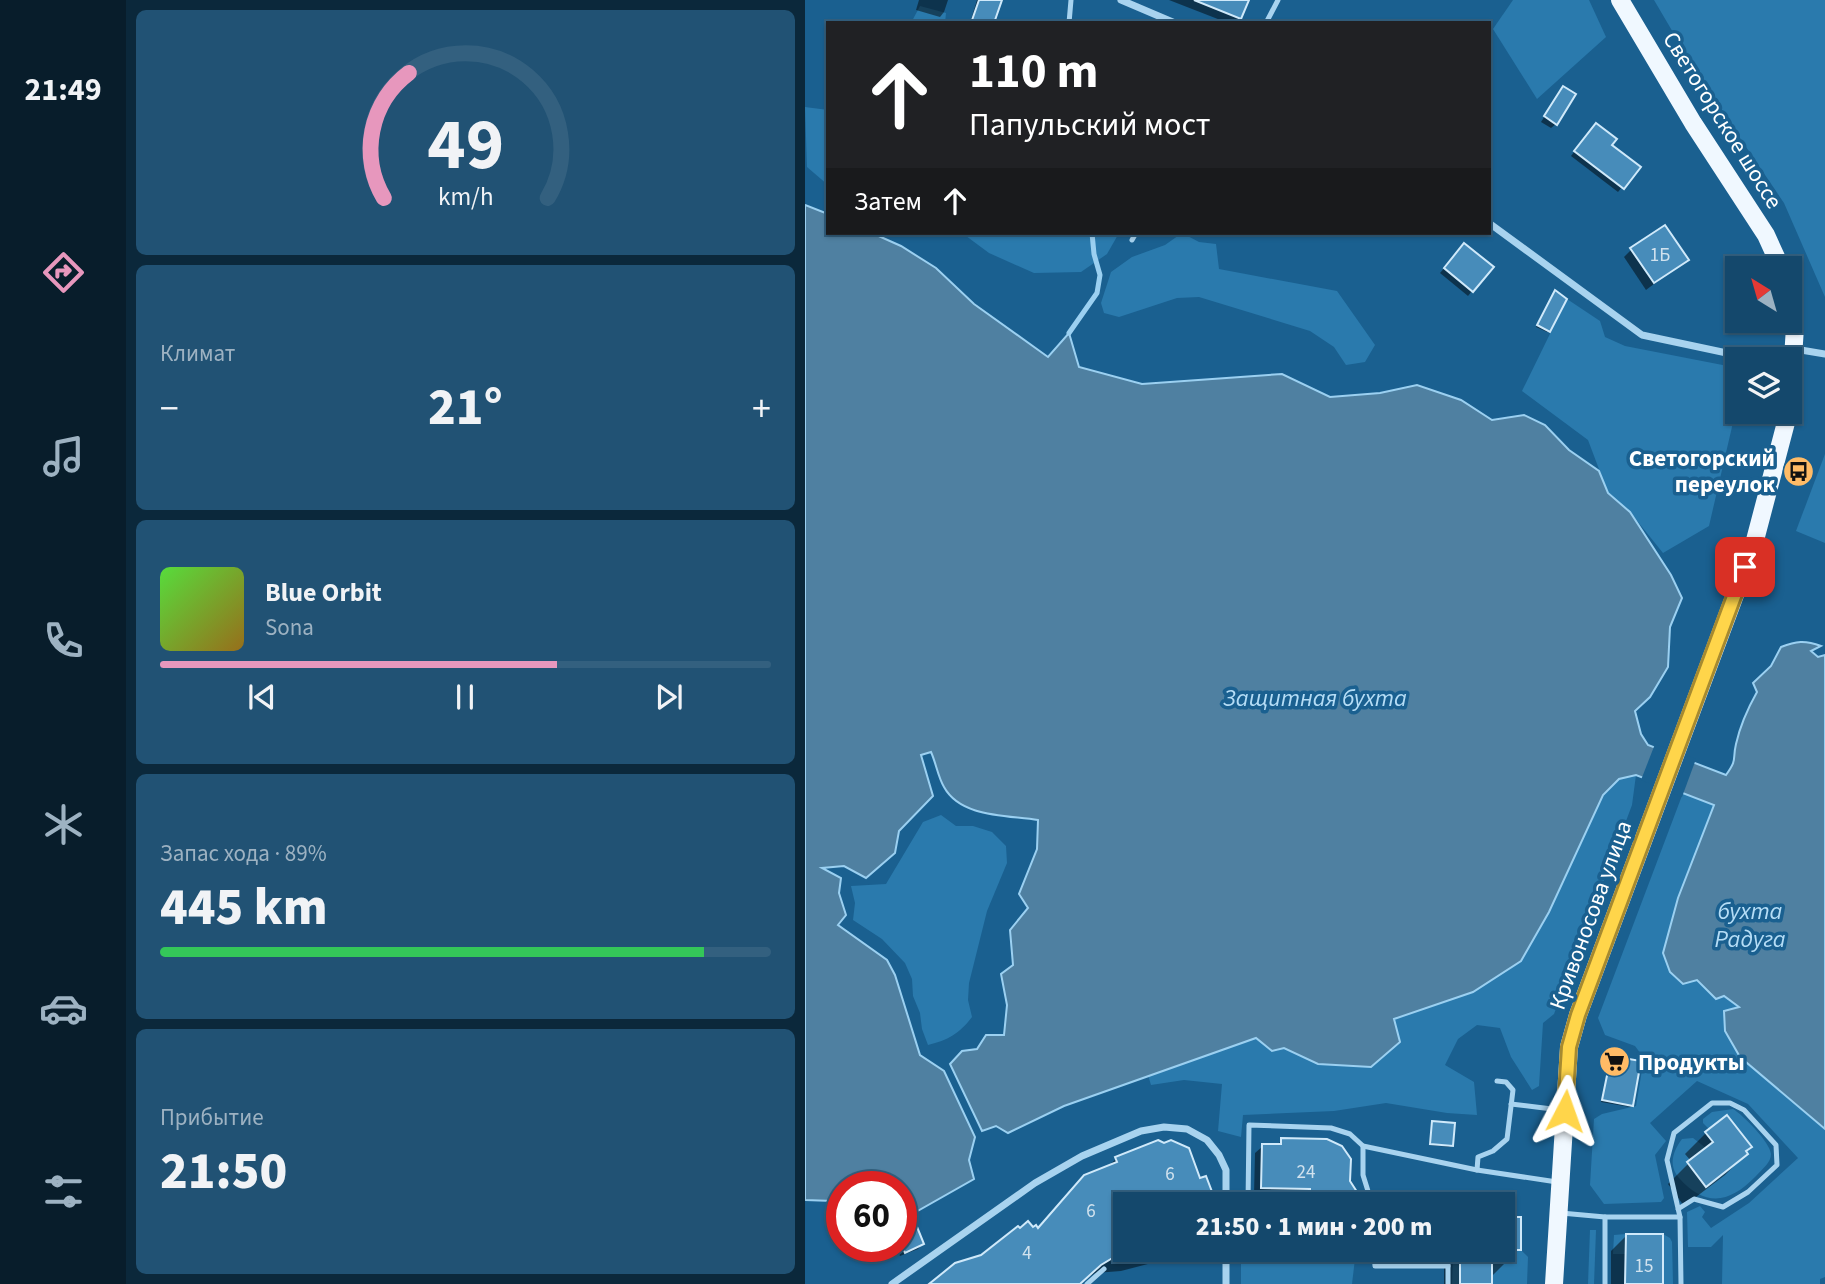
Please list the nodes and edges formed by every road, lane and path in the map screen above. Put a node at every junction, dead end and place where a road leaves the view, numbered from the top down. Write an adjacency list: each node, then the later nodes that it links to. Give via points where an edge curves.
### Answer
1 (1070, 0): 5 (lane)
2 (1121, 0): 6 (street)
3 (1277, 0): 7 (lane)
4 (1620, 0): 11 (main road, Светогорское шоссе)
5 (1069, 21)
6 (1170, 21)
7 (1267, 21)
8 (1491, 224): 12 (street, via 1642,335)
9 (1135, 235): 10 (lane)
10 (1132, 240)
11 (1776, 256)
12 (1725, 353)
13 (1825, 354): 14 (street)
14 (1802, 359)
15 (1786, 424): 18 (main road, Кривоносова улица, via 1754,544 1578,1015 1569,1047)
16 (1497, 1081): 17 (lane, via 1506,1082 1513,1090)
17 (1511, 1104): 18 (lane); 20 (lane, via 1507,1139 1478,1157)
18 (1565, 1111): 21 (main road, Кривоносова улица)
19 (1363, 1146): 20 (lane); 23 (lane, via 1350,1134 1331,1128 1249,1125); 24 (lane)
20 (1476, 1170): 21 (lane)
21 (1560, 1182): 26 (main road, Кривоносова улица)
22 (1226, 1192): 34 (street, via 1226,1170 1207,1140 1187,1129 1141,1131 1082,1156 1035,1183)
23 (1248, 1192)
24 (1368, 1192)
25 (1678, 1209): 25 (lane, via 1694,1199 1723,1208 1777,1165 1776,1145 1744,1110 1730,1103 1712,1103 1674,1133 1667,1160); 28 (lane)
26 (1558, 1213): 27 (lane); 38 (main road, Кривоносова улица)
27 (1605, 1217): 28 (lane); 39 (lane)
28 (1680, 1217): 40 (lane)
29 (1226, 1262): 36 (street)
30 (1374, 1262): 32 (lane, via 1374,1266)
31 (1448, 1262): 32 (lane)
32 (1448, 1266): 37 (lane)
33 (1104, 1269): 35 (lane)
34 (892, 1284)
35 (1087, 1284)
36 (1226, 1284)
37 (1448, 1284)
38 (1554, 1284)
39 (1605, 1284)
40 (1681, 1284)

